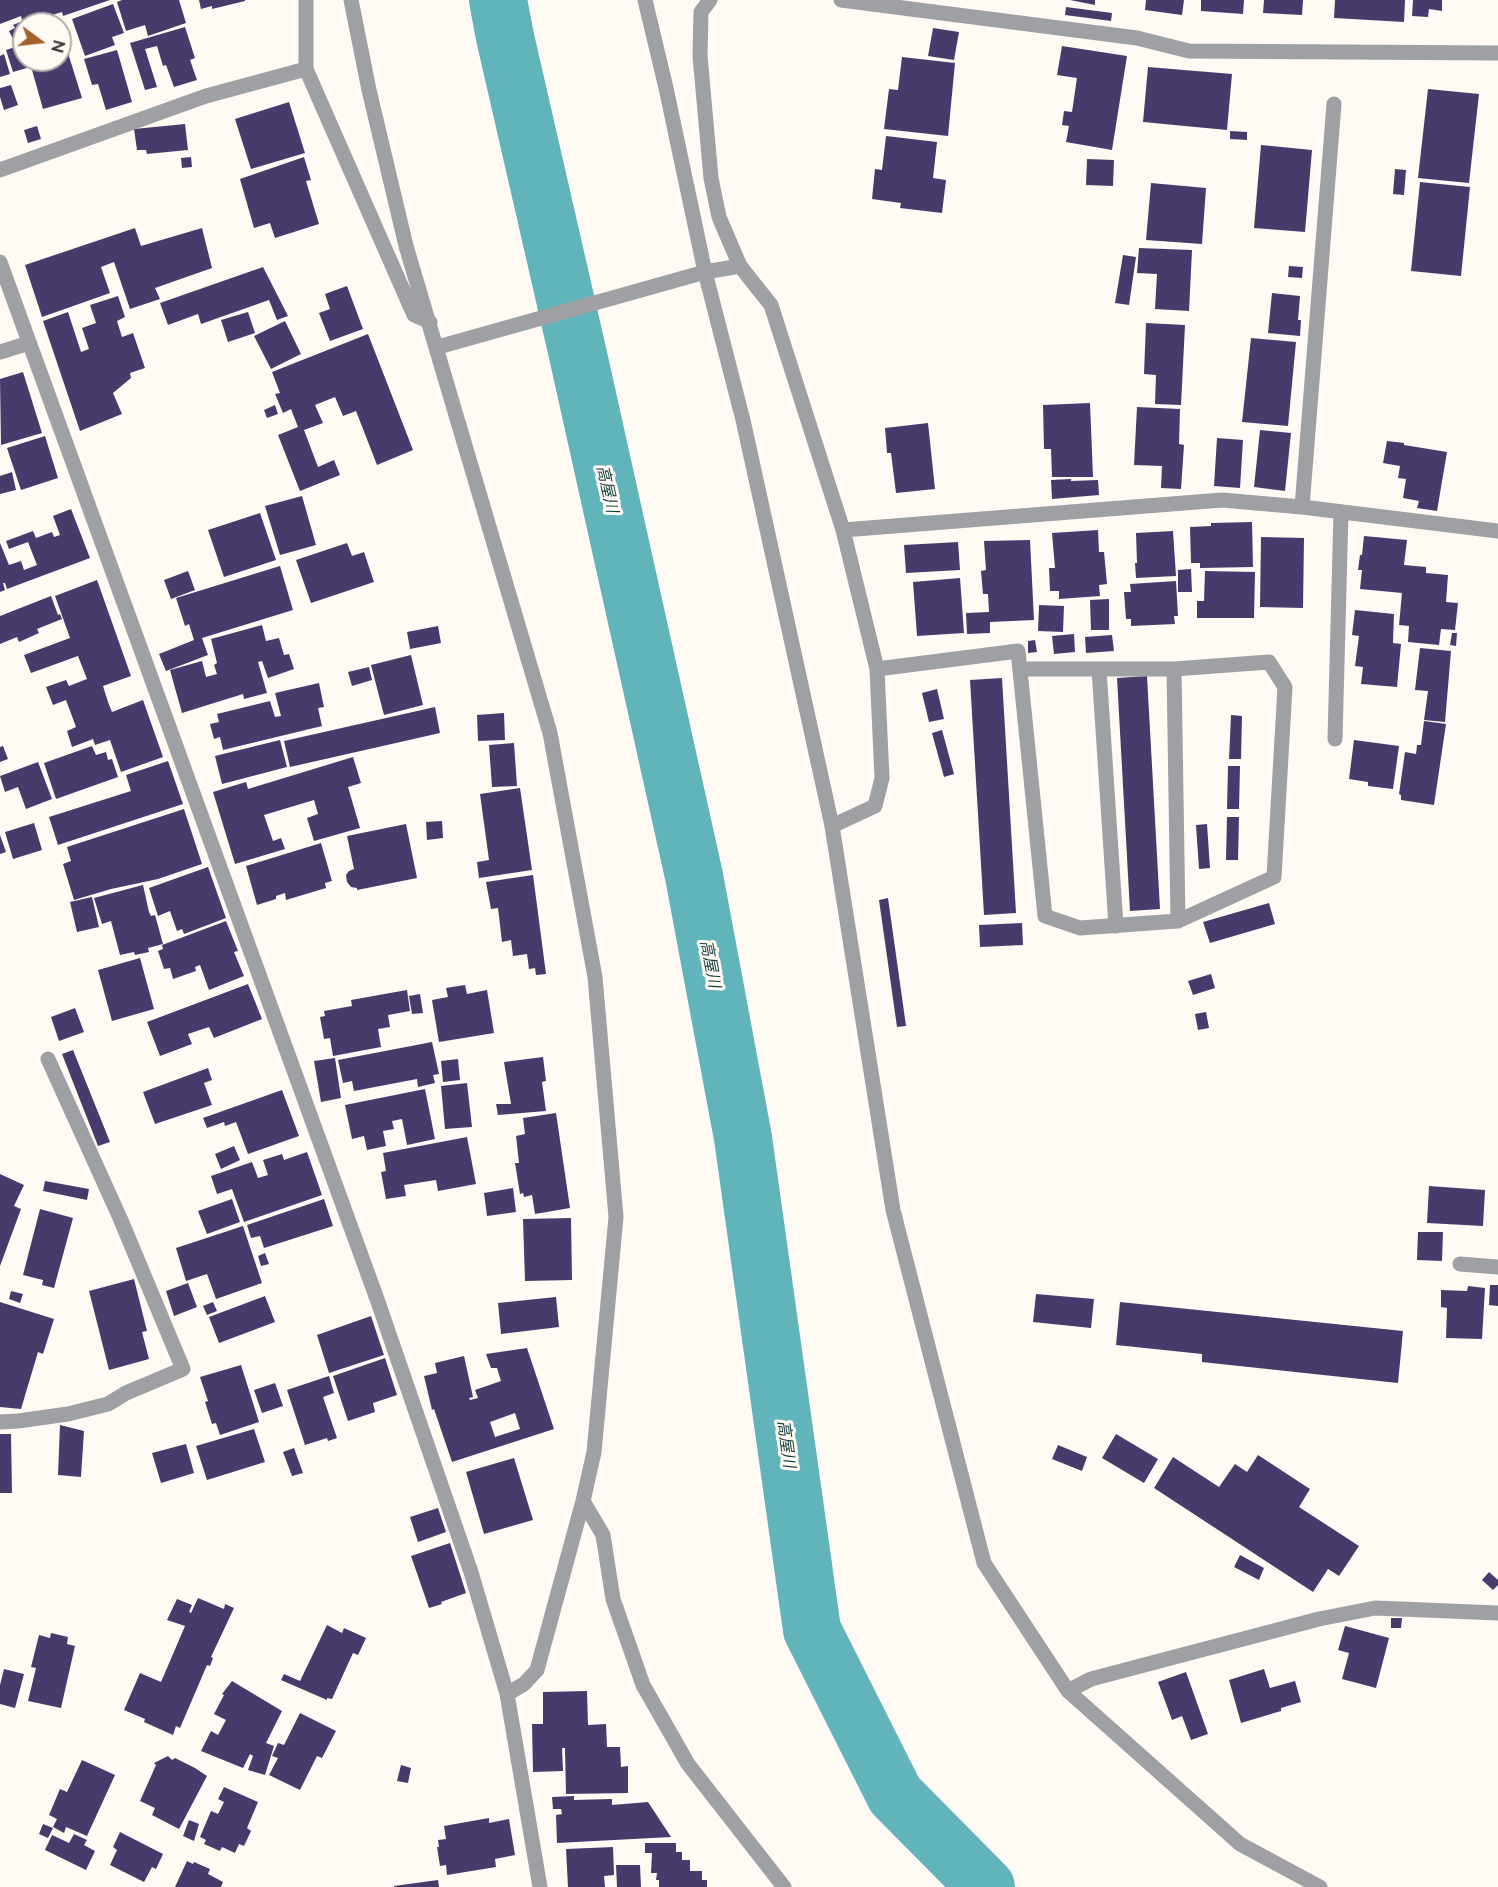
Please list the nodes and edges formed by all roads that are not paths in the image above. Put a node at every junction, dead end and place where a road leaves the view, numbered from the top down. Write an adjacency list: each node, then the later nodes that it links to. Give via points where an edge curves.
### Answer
1 (306, 0): 8 (street)
2 (351, 0): 14 (street, via 406,246)
3 (645, 0): 13 (street)
4 (710, 0): 12 (street, via 701,12 700,56 711,178 719,217)
5 (841, 0): 6 (street)
6 (944, 6): 7 (street, via 1137,38 1189,51)
7 (1498, 53)
8 (306, 69): 10 (street, via 206,96); 14 (street, via 414,315)
9 (1334, 104): 18 (street)
10 (0, 170)
11 (0, 262): 15 (street)
12 (740, 266): 13 (street); 20 (street, via 771,306)
13 (705, 272): 16 (street); 27 (street, via 743,420)
14 (430, 322): 16 (street)
15 (29, 343): 17 (street); 37 (street, via 377,1299 471,1572)
16 (438, 347): 34 (street, via 550,733 595,977 616,1217 594,1452)
17 (0, 352)
18 (1302, 507): 19 (street); 20 (street, via 1222,500)
19 (1341, 512): 21 (street); 26 (street)
20 (843, 530): 22 (street)
21 (1498, 531)
22 (878, 669): 23 (street, via 1018,651); 27 (street, via 882,778 875,806)
23 (1020, 669): 24 (street); 29 (street, via 1045,916 1080,928)
24 (1099, 669): 25 (street); 29 (street)
25 (1174, 669): 28 (street); 28 (street, via 1269,662 1285,687 1274,877)
26 (1335, 739)
27 (832, 826): 36 (street, via 893,1210 984,1563)
28 (1178, 921): 29 (street)
29 (1116, 926)
30 (48, 1059): 33 (street, via 183,1369 108,1404 68,1414)
31 (1460, 1264): 32 (street)
32 (1498, 1267)
33 (0, 1422)
34 (584, 1501): 37 (street, via 537,1670); 39 (street, via 603,1535 613,1599 643,1685 688,1764)
35 (1498, 1613): 36 (street, via 1375,1608 1091,1679)
36 (1068, 1691): 40 (street, via 1240,1844)
37 (507, 1694): 38 (street)
38 (540, 1887)
39 (784, 1887)
40 (1320, 1887)

